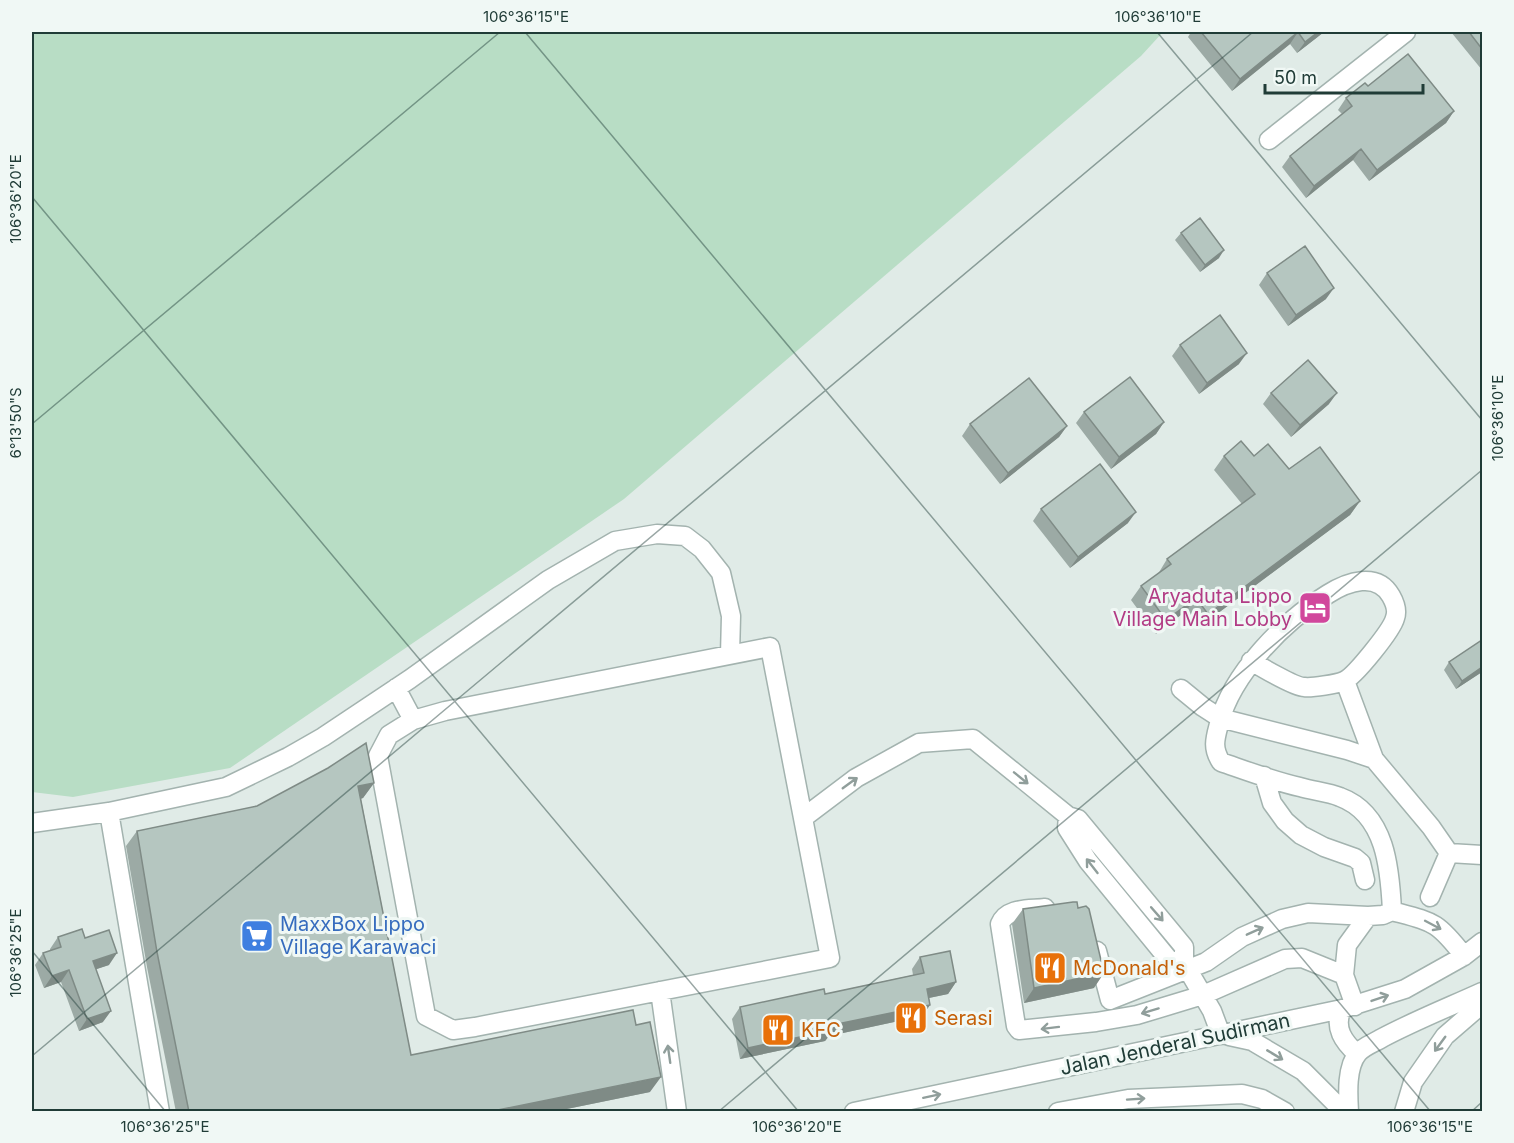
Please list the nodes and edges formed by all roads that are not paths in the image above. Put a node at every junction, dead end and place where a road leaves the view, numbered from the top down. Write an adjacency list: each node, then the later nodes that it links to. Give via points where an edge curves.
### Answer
1 (1406, 32): 2 (street)
2 (1269, 140)
3 (730, 655): 6 (street, via 731,616 721,573 702,549 685,536 657,534 615,541 548,580); 9 (street); 13 (street, via 770,647)
4 (1251, 661): 5 (street, via 1302,688); 5 (street, via 1306,608 1336,589 1354,582 1375,581 1387,589 1393,600 1395,619 1377,647); 8 (street)
5 (1346, 681): 10 (street)
6 (396, 688): 9 (street); 12 (street, via 323,737 226,787)
7 (1181, 689): 8 (street)
8 (1220, 718): 10 (street); 11 (street, via 1214,744 1221,762)
9 (413, 720): 27 (street, via 389,735 378,756 426,1017 453,1030 475,1028)
10 (1374, 759): 15 (street)
11 (1264, 776): 17 (street, via 1272,804 1285,821 1324,847 1355,858 1361,863); 20 (street, via 1341,797 1373,823 1382,837)
12 (109, 812): 14 (street); 35 (street)
13 (803, 818): 25 (street, one-way to 25, via 856,778 919,743 973,739 1068,816 1078,819); 27 (street, via 830,958)
14 (32, 823)
15 (1449, 853): 16 (street); 18 (street)
16 (1482, 855)
17 (1365, 880)
18 (1430, 897)
19 (1062, 906): 29 (street, one-way to 19, via 1137,1015 1019,1030 1000,924 1010,912)
20 (1392, 911): 21 (street); 24 (street, one-way to 24, via 1435,924)
21 (1368, 916): 25 (street, one-way to 21, via 1282,919 1308,913); 26 (street, via 1347,945)
22 (1093, 939): 25 (street, via 1110,1000)
23 (1482, 942): 24 (street, Jalan Jenderal Sudirman)
24 (1464, 956): 31 (street, Jalan Jenderal Sudirman, one-way to 24, via 1405,989)
25 (1185, 963): 29 (street)
26 (1344, 975): 29 (street, via 1302,957 1285,959); 31 (street)
27 (660, 991): 36 (street, one-way to 27)
28 (1482, 992): 33 (street, via 1405,1026)
29 (1204, 994): 32 (street)
30 (1482, 1004): 42 (street, one-way to 42, via 1445,1036 1413,1082)
31 (1348, 1008): 32 (street, Jalan Jenderal Sudirman); 33 (street, via 1338,1026)
32 (1221, 1035): 37 (street, Jalan Jenderal Sudirman, one-way to 32); 40 (street, one-way to 40, via 1252,1041 1303,1071)
33 (1357, 1054): 41 (street, via 1348,1092)
34 (1086, 1109): 38 (street); 39 (street, one-way to 39, via 1128,1100 1242,1094 1262,1099)
35 (160, 1112)
36 (677, 1112)
37 (854, 1112)
38 (1058, 1112)
39 (1285, 1112)
40 (1344, 1112)
41 (1349, 1112)
42 (1404, 1112)

